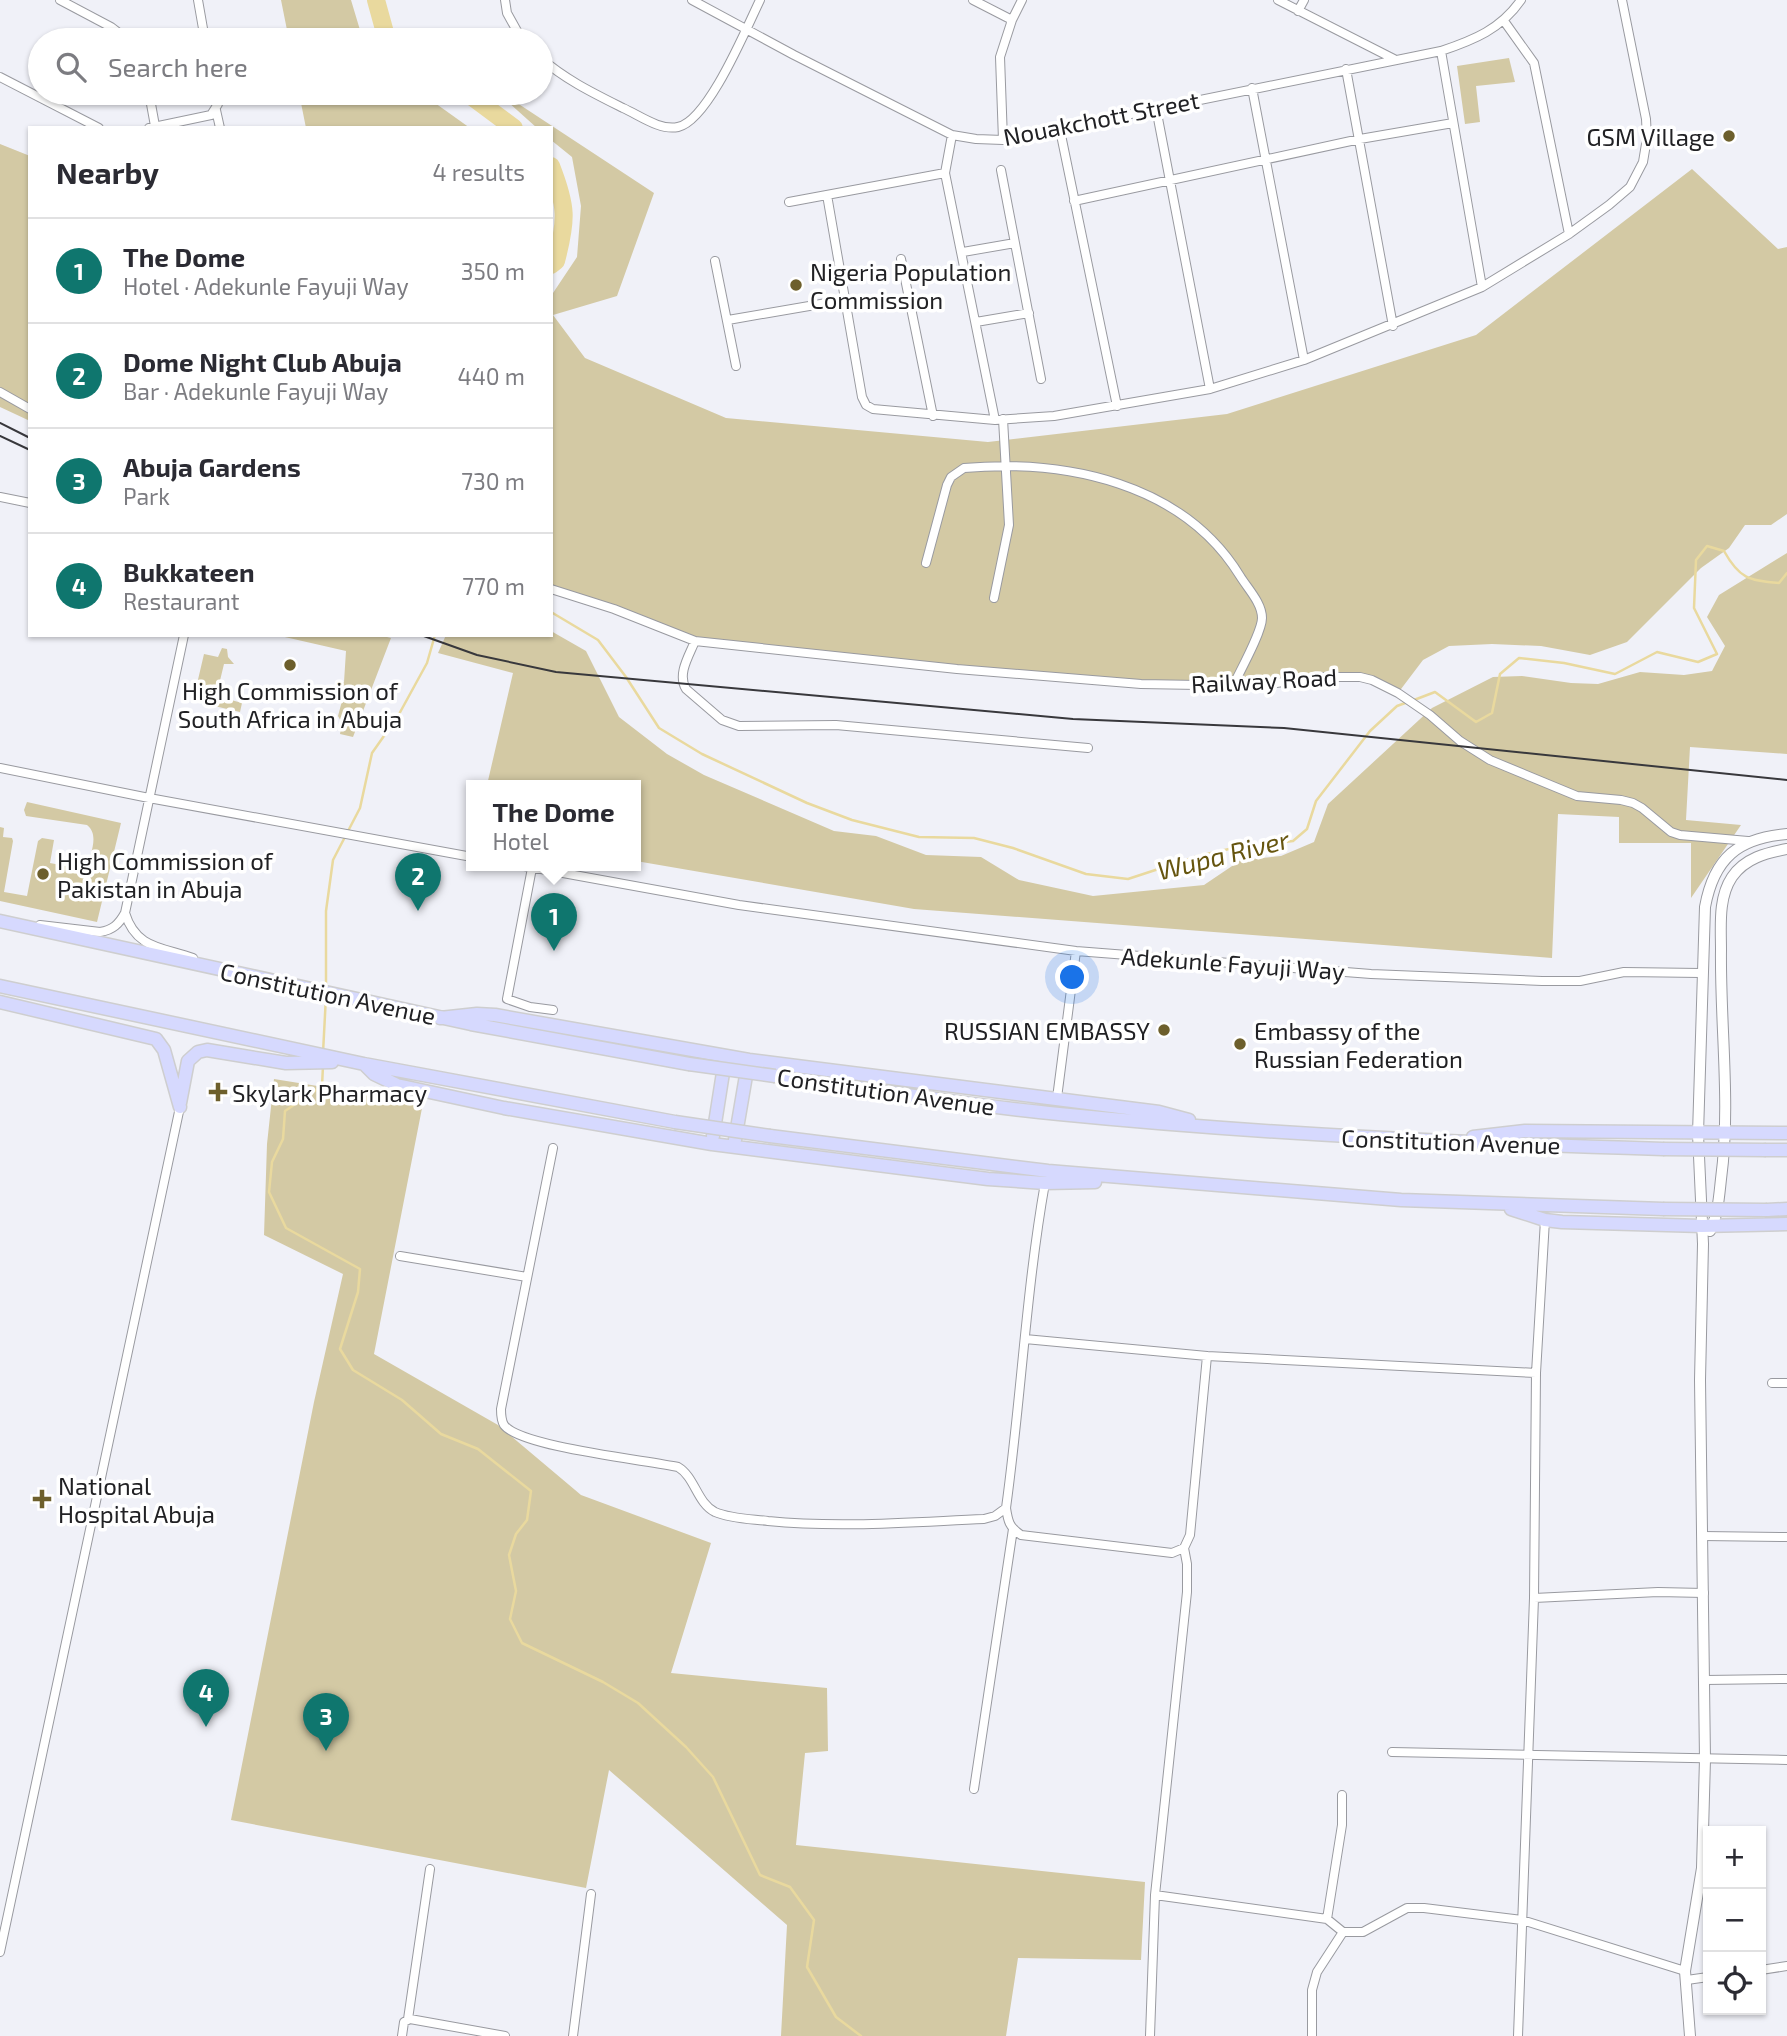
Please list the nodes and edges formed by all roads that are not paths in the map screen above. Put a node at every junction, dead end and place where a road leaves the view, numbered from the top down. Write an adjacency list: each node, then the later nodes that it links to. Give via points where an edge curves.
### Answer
1 (60, 0): 15 (street)
2 (505, 0): 17 (street)
3 (692, 0): 18 (street, Nouakchott Street)
4 (760, 0): 18 (street)
5 (973, 0): 13 (street)
6 (1022, 0): 13 (street)
7 (1278, 0): 12 (street)
8 (1304, 0): 12 (street)
9 (1521, 0): 14 (street, Nouakchott Street)
10 (1622, 0): 47 (street, via 1646,119 1643,162 1630,187)
11 (198, 1): 16 (street)
12 (1298, 11): 20 (street)
13 (1012, 20): 39 (street, via 1000,57)
14 (1504, 21): 19 (street, Nouakchott Street, via 1487,33); 47 (street, via 1534,63)
15 (112, 28)
16 (203, 28)
17 (516, 28)
18 (746, 29): 21 (street, via 698,115 675,128 661,126 595,94); 37 (street, Nouakchott Street)
19 (1441, 51): 20 (street, Nouakchott Street); 31 (street)
20 (1394, 60): 22 (street, Nouakchott Street)
21 (553, 66)
22 (1346, 69): 24 (street, Nouakchott Street); 38 (street)
23 (0, 77): 25 (street)
24 (1252, 88): 29 (street, Nouakchott Street); 40 (street)
25 (28, 91)
26 (54, 105): 32 (street)
27 (150, 105): 33 (street)
28 (218, 105): 30 (street)
29 (1156, 108): 36 (street, Nouakchott Street); 43 (street)
30 (216, 110): 34 (street, via 211,115); 35 (street)
31 (1452, 123): 38 (street); 52 (street)
32 (95, 126)
33 (152, 126)
34 (157, 126)
35 (220, 126)
36 (1060, 130): 39 (street, Nouakchott Street); 45 (street)
37 (952, 135): 39 (street, Nouakchott Street); 42 (street)
38 (1360, 139): 40 (street); 57 (street)
39 (1003, 141)
40 (1265, 159): 43 (street); 58 (street)
41 (1001, 170): 48 (street)
42 (945, 173): 44 (street); 49 (street)
43 (1170, 181): 45 (street); 61 (street)
44 (827, 195): 46 (street); 53 (street)
45 (1074, 201): 63 (street)
46 (789, 202)
47 (1569, 234): 52 (street)
48 (1015, 243): 49 (street); 54 (street)
49 (963, 252): 56 (street)
50 (901, 259): 65 (street)
51 (715, 261): 55 (street)
52 (1482, 287): 57 (street)
53 (844, 300): 55 (street); 65 (street, via 866,405)
54 (1029, 313): 56 (street); 60 (street)
55 (728, 320): 59 (street)
56 (976, 322): 66 (street)
57 (1393, 326): 58 (street)
58 (1304, 360): 61 (street)
59 (737, 366)
60 (1041, 379)
61 (1210, 389): 63 (street)
62 (0, 392): 64 (street)
63 (1117, 406): 66 (street)
64 (28, 408)
65 (933, 416): 66 (street)
66 (999, 420): 67 (street)
67 (1006, 468): 70 (street, via 964,468 951,477); 72 (street, via 1009,525); 75 (street, via 1070,471 1119,483 1160,501 1215,541 1262,614 1262,624)
68 (0, 497): 69 (street)
69 (28, 503)
70 (926, 563)
71 (553, 590): 74 (street, Railway Road)
72 (994, 598)
73 (184, 637): 78 (street)
74 (695, 641): 75 (street, Railway Road, via 957,669 1141,684); 76 (street, via 681,676 683,684 729,724 836,725)
75 (1233, 686): 80 (street, Railway Road, via 1348,675 1372,680 1398,693 1490,760 1569,794 1633,803 1680,835)
76 (1088, 748)
77 (0, 768): 78 (street)
78 (149, 798): 82 (street); 85 (street)
79 (1787, 834): 80 (street)
80 (1748, 841): 90 (street, via 1729,855 1709,888)
81 (1787, 849): 103 (street, via 1754,857 1741,866 1731,878 1723,902 1720,975)
82 (466, 855)
83 (531, 871): 93 (street, via 507,999)
84 (549, 871): 88 (street, Adekunle Fayuji Way, via 739,905)
85 (125, 913): 87 (street, via 120,923 100,932); 89 (street, via 141,941)
86 (0, 920): 87 (main road, Constitution Avenue)
87 (17, 924): 89 (main road, Constitution Avenue)
88 (1076, 951): 90 (street, Adekunle Fayuji Way, via 1371,974 1542,981 1580,981 1624,972); 99 (street)
89 (216, 968): 94 (main road, Constitution Avenue)
90 (1701, 973): 102 (street)
91 (0, 986): 97 (main road)
92 (0, 1002): 100 (main road, via 156,1039 164,1050)
93 (553, 1010)
94 (440, 1018): 95 (main road, via 495,1015); 101 (main road, Constitution Avenue, bridge, via 689,1064 1055,1114)
95 (726, 1057): 96 (main road); 106 (main road)
96 (749, 1060): 99 (main road); 107 (main road)
97 (350, 1061): 98 (main road); 100 (main road, via 286,1063 198,1052 187,1066)
98 (364, 1064): 106 (main road, via 397,1085); 110 (main road, bridge, via 769,1136 1048,1171)
99 (1057, 1098): 101 (main road, via 1159,1112)
100 (180, 1107): 145 (street)
101 (1206, 1127): 105 (main road, Constitution Avenue)
102 (1698, 1133): 103 (main road); 105 (main road, via 1525,1131); 116 (street)
103 (1725, 1133): 104 (main road); 116 (street, via 1719,1199)
104 (1787, 1133)
105 (1436, 1141): 109 (main road, Constitution Avenue, bridge)
106 (712, 1144): 107 (main road)
107 (734, 1147): 111 (main road)
108 (553, 1148): 118 (street)
109 (1787, 1150)
110 (1166, 1180): 111 (main road); 112 (main road)
111 (1045, 1183): 119 (street)
112 (1497, 1204): 113 (main road, bridge); 114 (main road)
113 (1787, 1209)
114 (1545, 1220): 116 (main road); 121 (street)
115 (1787, 1224): 116 (main road)
116 (1707, 1226): 126 (street, via 1700,1380)
117 (400, 1256): 118 (street)
118 (527, 1278): 124 (street, via 501,1409 503,1424 510,1430 550,1444 678,1467 709,1507 742,1518 797,1524 898,1524 989,1518)
119 (1025, 1339): 120 (street); 124 (street)
120 (1207, 1356): 121 (street); 128 (street)
121 (1536, 1373): 130 (street)
122 (1787, 1382): 123 (street)
123 (1772, 1383)
124 (1006, 1507): 125 (street)
125 (1013, 1530): 128 (street, via 1021,1535 1172,1553); 137 (street)
126 (1703, 1536): 127 (street); 129 (street)
127 (1787, 1537)
128 (1184, 1548): 141 (street, via 1187,1592)
129 (1704, 1593): 130 (street); 132 (street)
130 (1534, 1598): 134 (street)
131 (1787, 1679): 132 (street)
132 (1705, 1680): 135 (street)
133 (1392, 1752): 134 (street)
134 (1528, 1753): 135 (street); 143 (street)
135 (1705, 1759): 136 (street); 148 (street, via 1702,1868)
136 (1787, 1760)
137 (974, 1789)
138 (1342, 1795): 142 (street, via 1342,1825)
139 (430, 1869): 150 (street)
140 (591, 1894): 153 (street)
141 (1155, 1895): 142 (street); 154 (street)
142 (1327, 1919): 144 (street)
143 (1522, 1920): 144 (street, via 1407,1908 1363,1932); 148 (street); 156 (street)
144 (1343, 1932): 155 (street, via 1317,1972 1312,1990)
145 (0, 1952)
146 (1787, 1966): 147 (street)
147 (1766, 1969)
148 (1686, 1976): 149 (street); 157 (street)
149 (1703, 1977)
150 (408, 2019): 151 (street); 152 (street)
151 (402, 2036)
152 (505, 2036)
153 (572, 2036)
154 (1150, 2036)
155 (1312, 2036)
156 (1518, 2036)
157 (1690, 2036)

